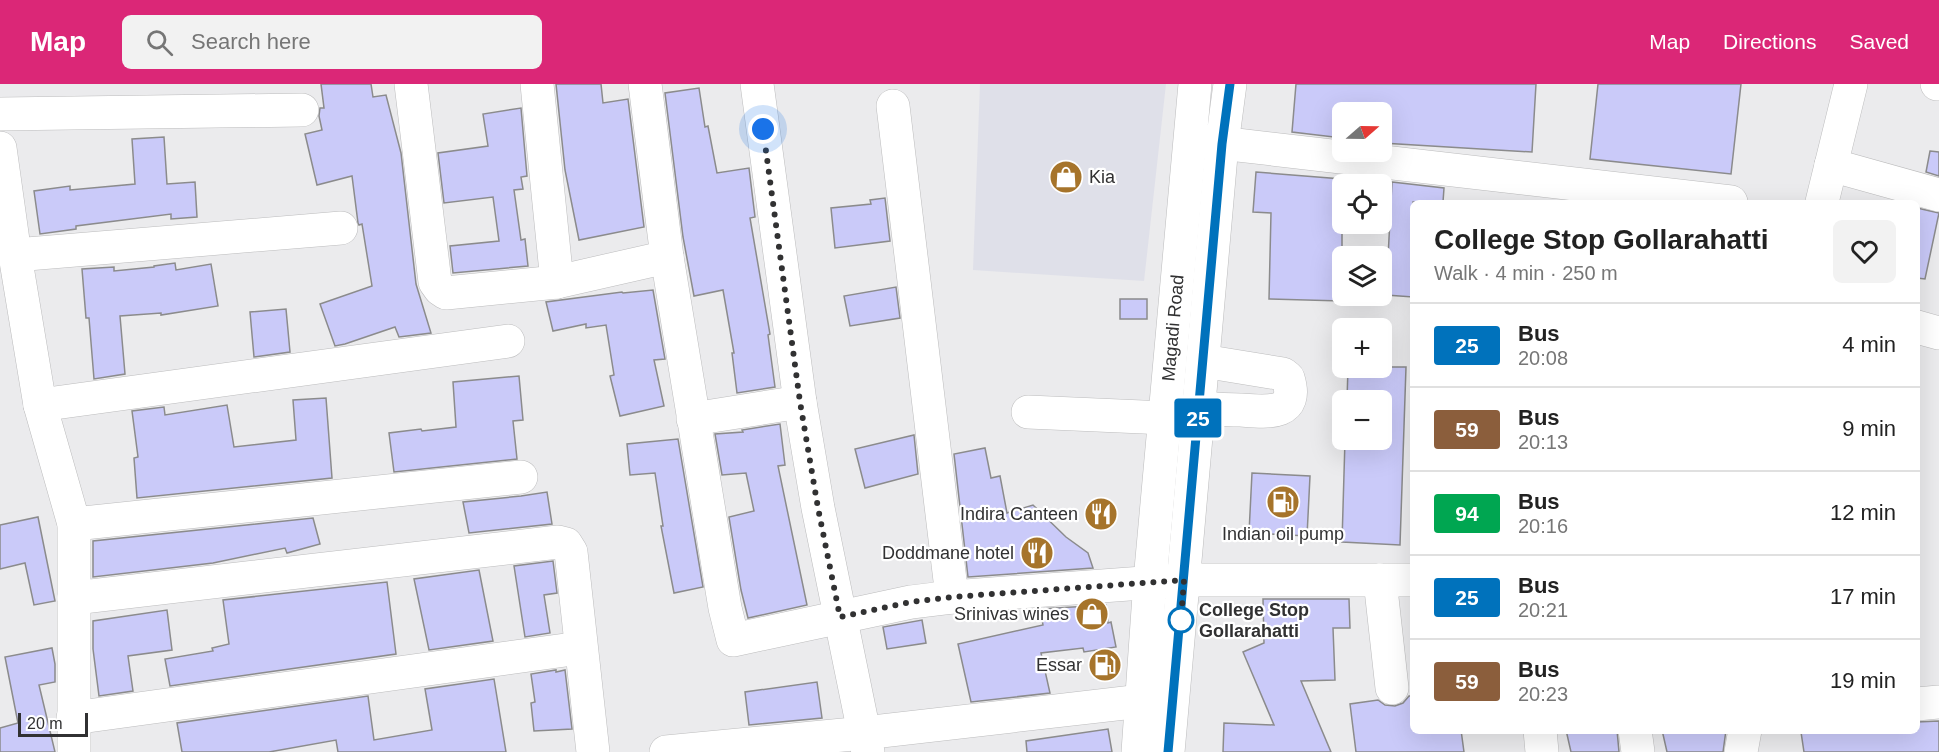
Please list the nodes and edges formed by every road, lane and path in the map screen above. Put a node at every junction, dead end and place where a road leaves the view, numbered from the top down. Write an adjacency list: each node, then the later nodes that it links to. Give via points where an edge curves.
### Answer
1 (411, 84): 21 (street, via 435,282 440,289 446,293)
2 (537, 84): 21 (street)
3 (645, 84): 20 (street)
4 (757, 84): 26 (street)
5 (1195, 84): 11 (street, Magadi Road)
6 (1230, 84): 12 (street, Magadi Road)
7 (1851, 84): 14 (street)
8 (893, 106): 38 (street)
9 (302, 110): 10 (street)
10 (0, 114)
11 (1190, 140): 12 (street); 30 (street, Magadi Road)
12 (1222, 144): 16 (street); 25 (street, Magadi Road)
13 (0, 148): 19 (street)
14 (1831, 165): 15 (street); 17 (street)
15 (1939, 195)
16 (1713, 200)
17 (1822, 200)
18 (341, 228): 19 (street)
19 (15, 255): 27 (street)
20 (667, 257): 21 (street); 31 (street)
21 (557, 282)
22 (1920, 328): 23 (street)
23 (1939, 333)
24 (508, 341): 27 (street)
25 (1203, 361): 29 (street, Magadi Road); 29 (street, via 1282,374 1288,378 1291,394 1288,403 1270,412)
26 (800, 402): 31 (street); 40 (street)
27 (40, 405): 33 (street)
28 (1028, 412): 30 (street)
29 (1198, 416): 30 (street); 34 (street, Magadi Road)
30 (1166, 418): 37 (street, Magadi Road)
31 (693, 419): 40 (street, via 733,640)
32 (521, 477): 33 (street)
33 (74, 524): 39 (street)
34 (1184, 580): 35 (street); 37 (street); 55 (street, Magadi Road)
35 (1380, 580): 36 (street); 42 (street)
36 (1410, 580)
37 (1150, 582): 38 (street); 43 (street, Magadi Road)
38 (952, 597): 40 (street)
39 (74, 598): 41 (street, via 558,542 566,544 571,552); 46 (street)
40 (840, 617): 50 (street)
41 (580, 648): 46 (street); 52 (street)
42 (1392, 688)
43 (1142, 702): 50 (street); 54 (street, Magadi Road)
44 (1939, 702): 45 (street)
45 (1920, 704)
46 (73, 718): 51 (street)
47 (1540, 734): 56 (street)
48 (1636, 734): 57 (street)
49 (1744, 734): 58 (street)
50 (866, 743): 53 (street)
51 (74, 752)
52 (592, 752)
53 (666, 752)
54 (1138, 752)
55 (1168, 752)
56 (1542, 752)
57 (1638, 752)
58 (1741, 752)

